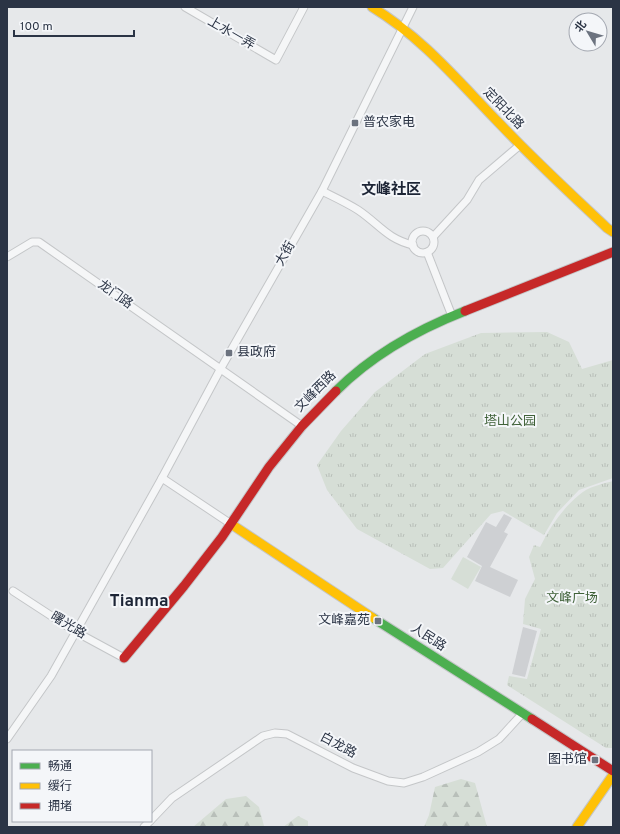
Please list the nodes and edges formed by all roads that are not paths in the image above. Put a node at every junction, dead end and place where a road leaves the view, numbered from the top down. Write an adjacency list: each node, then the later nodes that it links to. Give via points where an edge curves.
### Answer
1 (185, 7): 2 (street, 上水一弄, via 276,60)
2 (304, 7)
3 (372, 7): 5 (street, 定阳北路)
4 (413, 7): 5 (street, 大街)
5 (402, 26): 6 (street, 定阳北路); 7 (street, 大街)
6 (520, 144): 8 (street, 定阳北路); 9 (street, via 479,180 467,200)
7 (322, 191): 10 (street, via 358,210 400,242); 15 (street, 大街)
8 (613, 232)
9 (433, 236): 10 (street, via 420,231 413,238); 11 (street, via 434,244)
10 (413, 245): 11 (street, via 421,252)
11 (428, 252): 14 (street)
12 (613, 252): 14 (street, 文峰西路)
13 (7, 257): 15 (street, 龙门路, via 32,242 39,242)
14 (452, 316): 16 (street, 文峰西路, via 407,339 356,373)
15 (221, 368): 16 (street); 17 (street, 大街)
16 (302, 426): 18 (street, 文峰西路, via 269,467)
17 (162, 478): 18 (street); 20 (street, 大街)
18 (231, 524): 21 (street, 文峰西路); 22 (street, 人民路)
19 (13, 592): 20 (street, 曙光路)
20 (76, 632): 21 (street, 曙光路); 23 (street, 大街, via 51,676)
21 (124, 658)
22 (522, 714): 24 (street, 人民路); 26 (street, 白龙路, via 499,739 478,752 404,783 388,781 353,768 287,734 263,736 172,798)
23 (7, 739)
24 (613, 771)
25 (613, 775): 27 (street)
26 (152, 820)
27 (577, 827)

